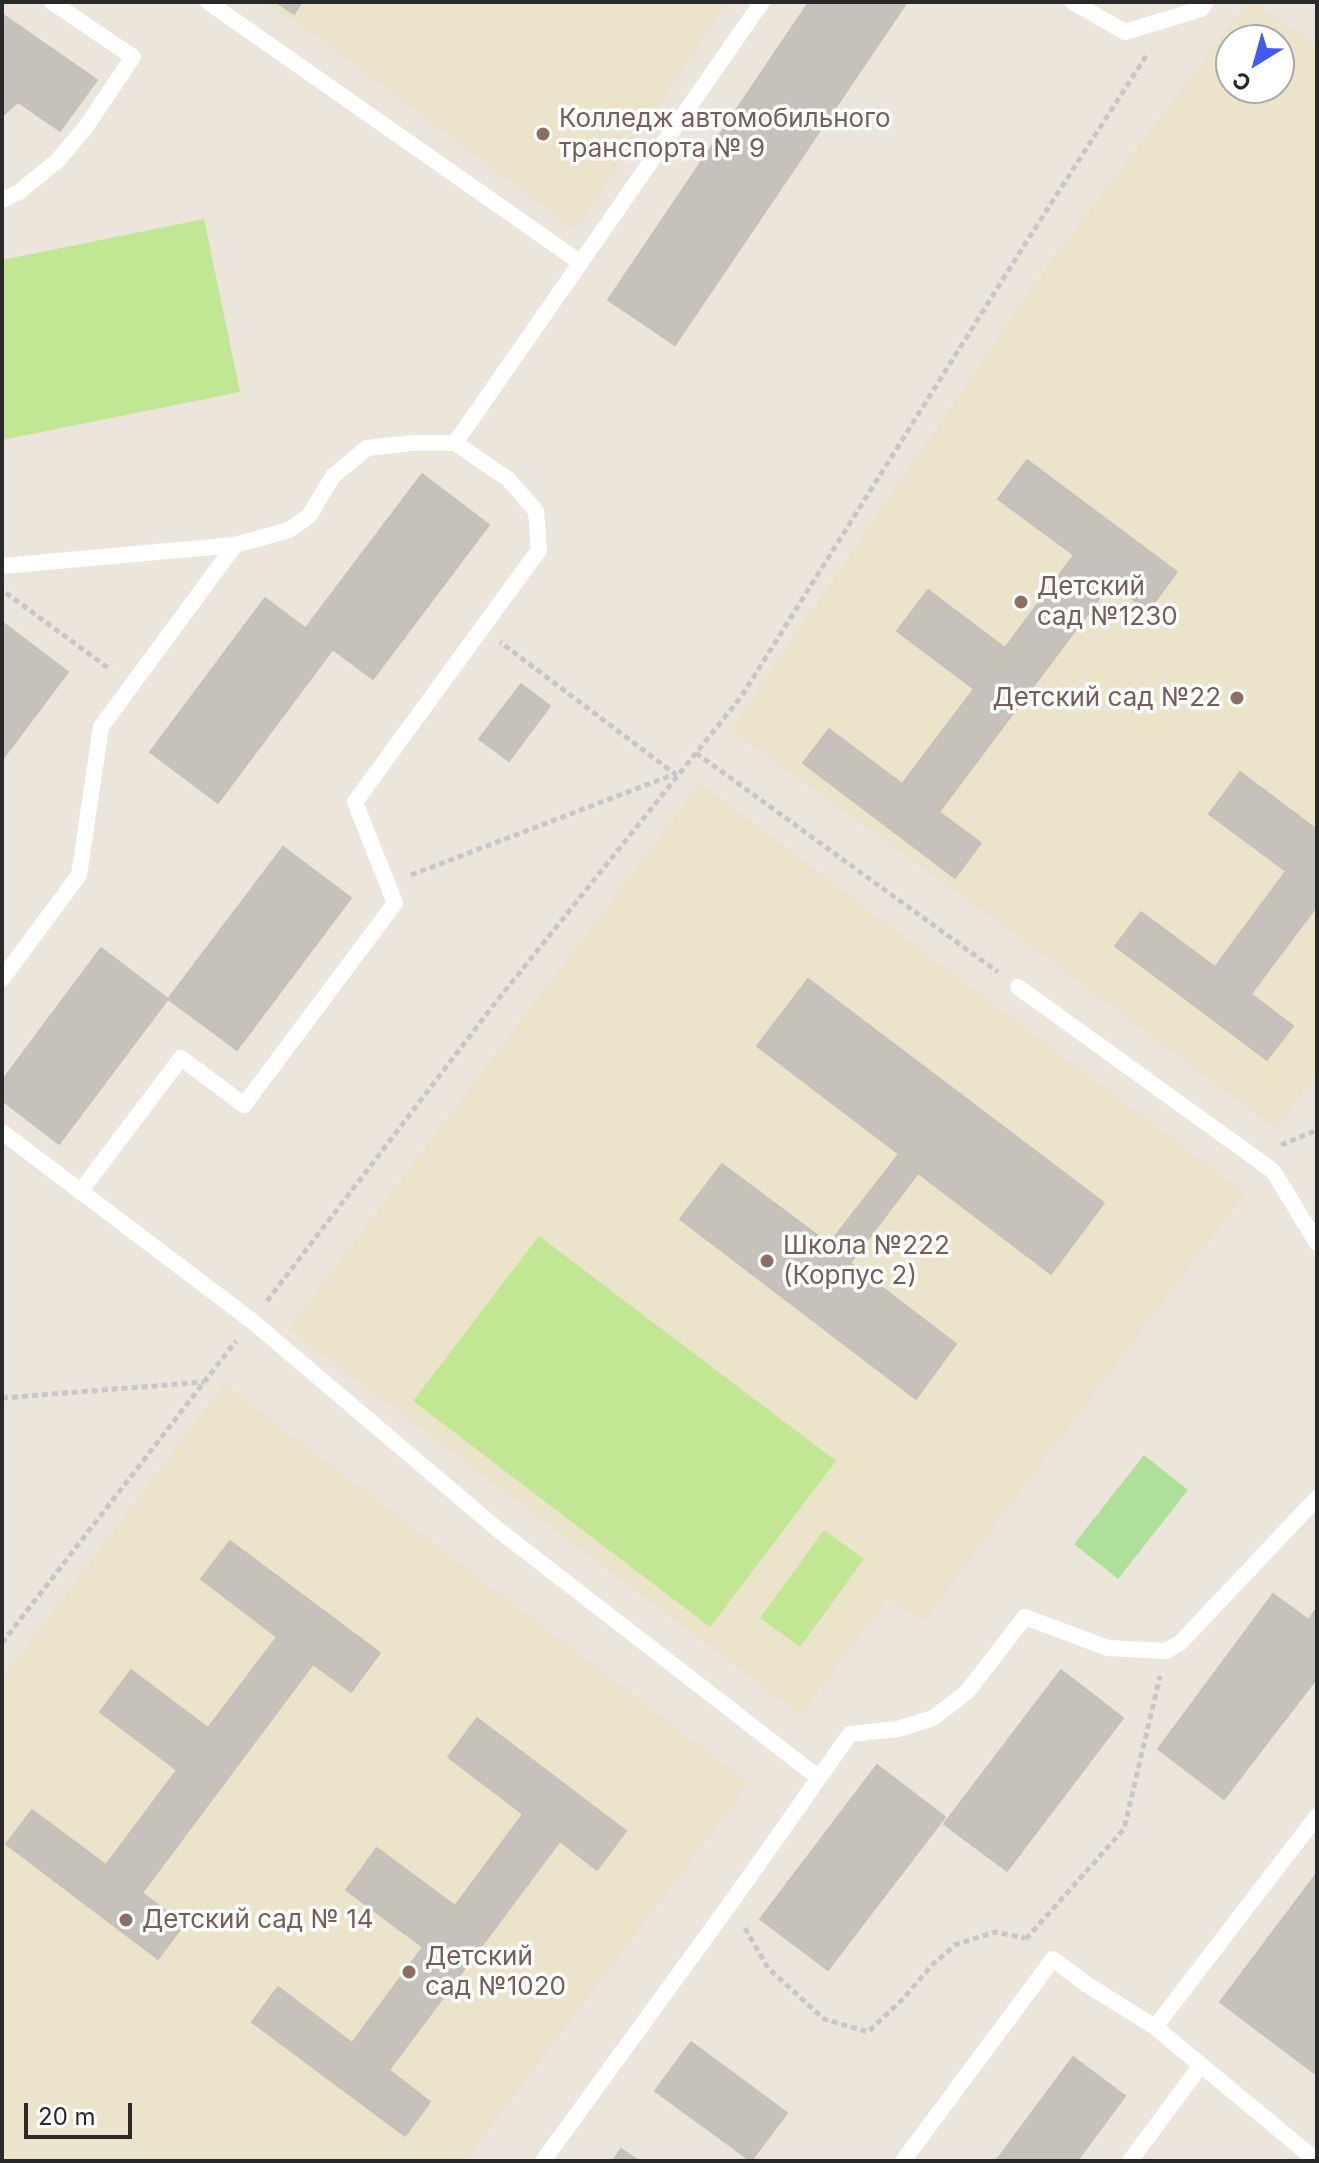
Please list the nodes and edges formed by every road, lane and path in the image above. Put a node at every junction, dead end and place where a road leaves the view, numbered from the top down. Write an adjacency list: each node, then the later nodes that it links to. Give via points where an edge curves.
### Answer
1 (52, 2): 7 (lane, via 133,57 58,160)
2 (208, 2): 8 (lane)
3 (762, 2): 8 (lane)
4 (1073, 2): 6 (lane, via 1125,32)
5 (1206, 2): 6 (lane, via 1201,9)
6 (1170, 19): 15 (path, via 741,697)
7 (2, 200)
8 (581, 263): 9 (lane)
9 (455, 443): 10 (lane, via 367,448 333,476 309,516 289,530); 13 (lane, via 508,479 536,511 539,550)
10 (235, 545): 11 (lane); 14 (lane)
11 (2, 566)
12 (2, 590): 14 (path)
13 (482, 628): 16 (lane, via 355,802); 16 (path, via 675,774)
14 (132, 685): 17 (lane, via 101,727 79,875)
15 (696, 753): 18 (path); 22 (path, via 496,1002)
16 (388, 884): 20 (lane, via 395,903 244,1105 181,1058)
17 (2, 979)
18 (1018, 987): 21 (lane, via 1273,1171)
19 (2, 1132): 20 (lane)
20 (80, 1192): 22 (lane)
21 (1317, 1243)
22 (252, 1321): 23 (path); 28 (lane, via 496,1528)
23 (205, 1381): 24 (path); 26 (path)
24 (2, 1398)
25 (1317, 1498): 27 (lane, via 1180,1643)
26 (2, 1643)
27 (1166, 1651): 28 (lane, via 1108,1648 1025,1617 967,1692 933,1718 898,1729 850,1734); 31 (path, via 1124,1829)
28 (819, 1778): 30 (lane)
29 (1317, 1816): 33 (lane)
30 (735, 1897): 31 (path, via 746,1933 768,1968 824,2019 868,2032 955,1945 995,1932); 35 (lane)
31 (1025, 1938): 32 (path)
32 (1053, 1959): 33 (lane); 36 (lane)
33 (1155, 2027): 34 (lane)
34 (1201, 2065): 37 (lane); 38 (lane)
35 (543, 2161)
36 (903, 2161)
37 (1130, 2161)
38 (1317, 2161)

